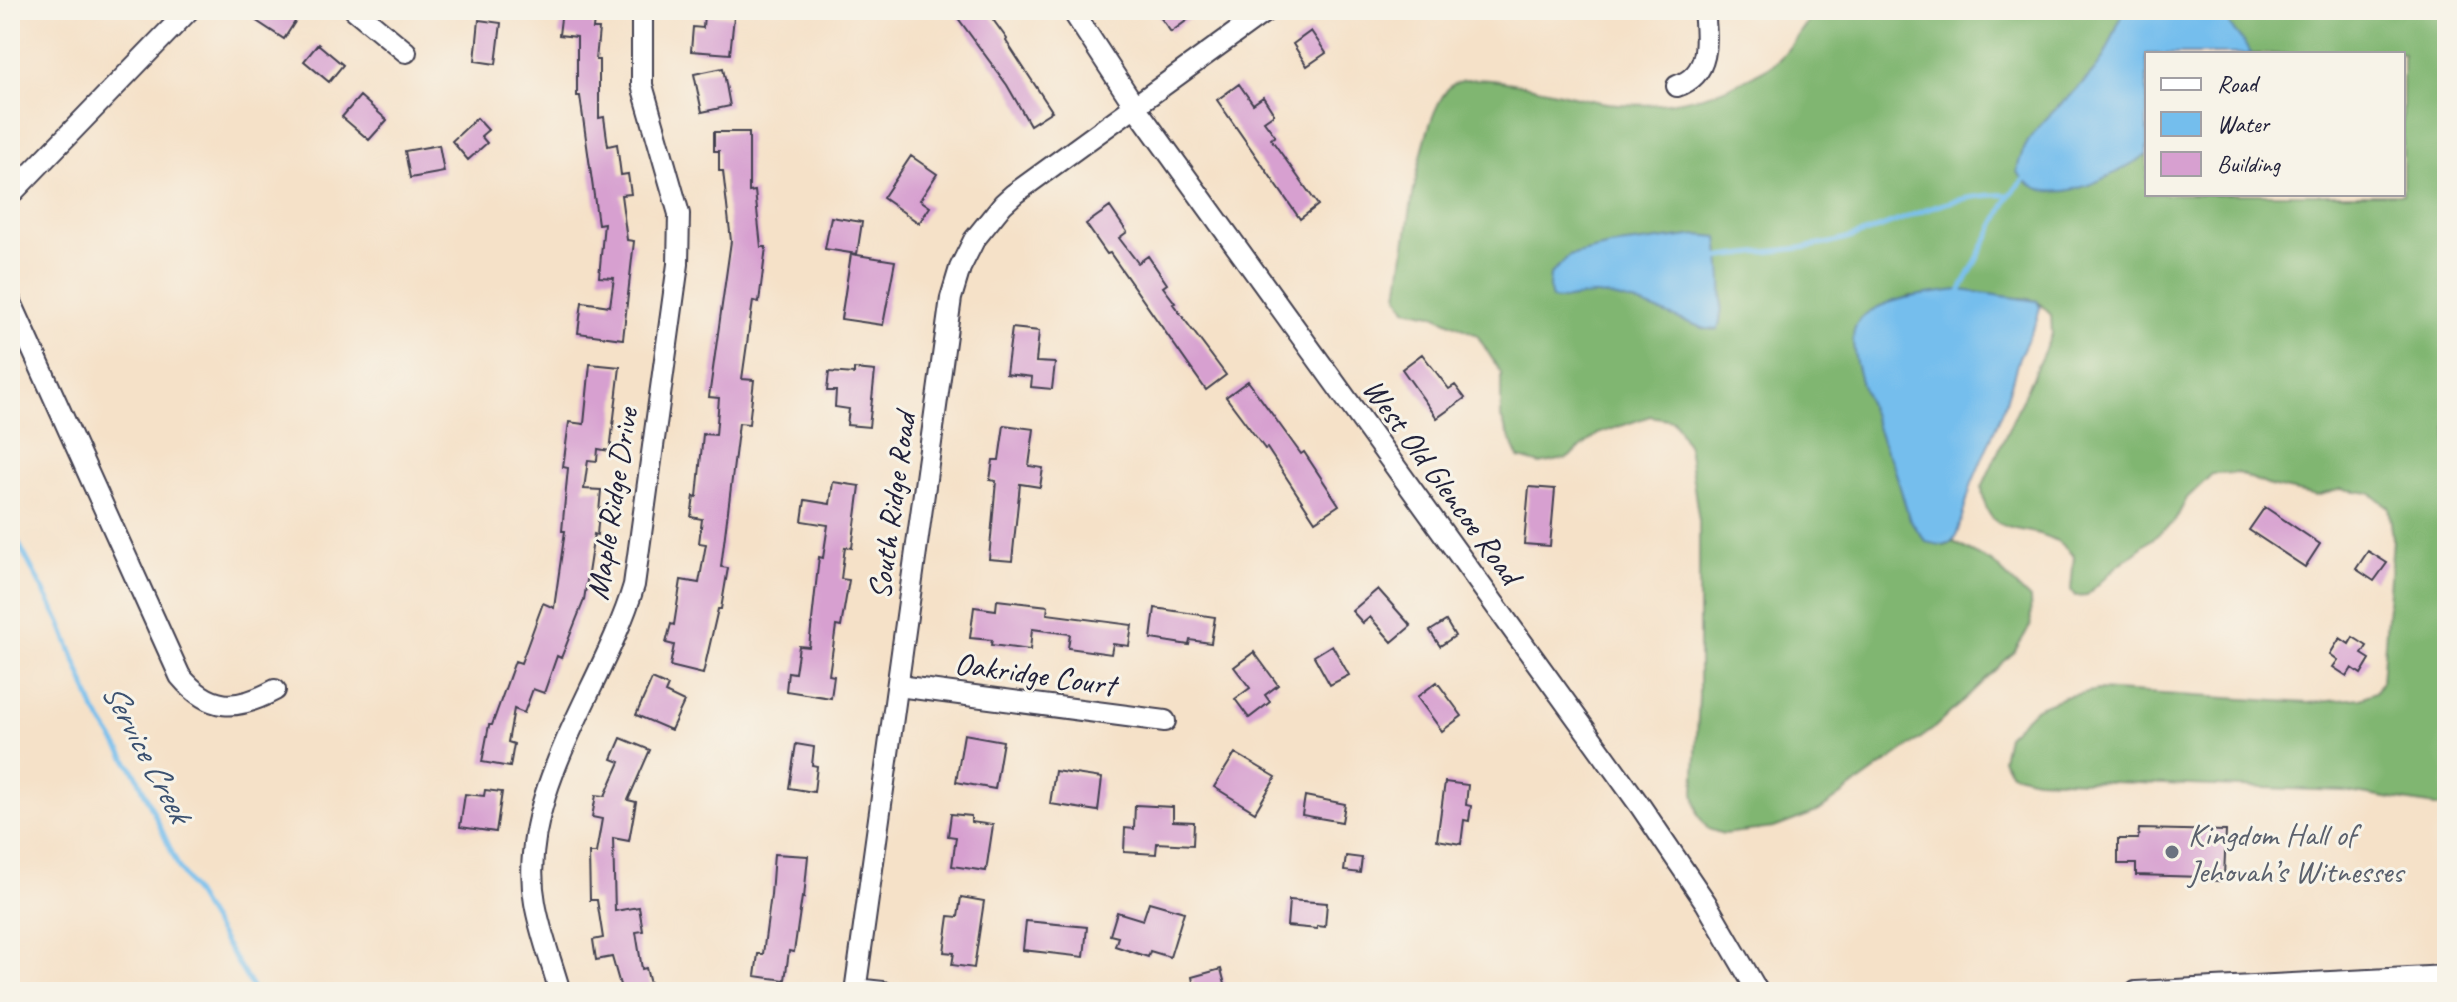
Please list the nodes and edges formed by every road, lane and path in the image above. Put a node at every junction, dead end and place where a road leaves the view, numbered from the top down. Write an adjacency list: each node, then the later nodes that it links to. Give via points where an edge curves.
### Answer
1 (189, 10): 10 (street)
2 (355, 10): 7 (street)
3 (642, 10): 17 (street, Maple Ridge Drive, via 642,85 679,214 678,264 634,585 623,623 570,731 534,844 534,902)
4 (1072, 10): 9 (street, West Old Glencoe Road)
5 (1267, 10): 9 (street, South Ridge Road)
6 (1704, 10): 8 (street, via 1704,64 1692,80)
7 (406, 52)
8 (1677, 86)
9 (1134, 105): 12 (street, South Ridge Road, via 1003,204 960,268 951,298); 19 (street, West Old Glencoe Road, via 1641,807)
10 (10, 195)
11 (10, 300): 13 (street, via 180,676 195,694 215,704 237,705)
12 (898, 686): 14 (street, Oakridge Court); 16 (street, South Ridge Road)
13 (275, 690)
14 (1165, 721)
15 (2447, 976): 20 (street)
16 (855, 990): 18 (street)
17 (560, 992)
18 (883, 992)
19 (1758, 992)
20 (2136, 992)

